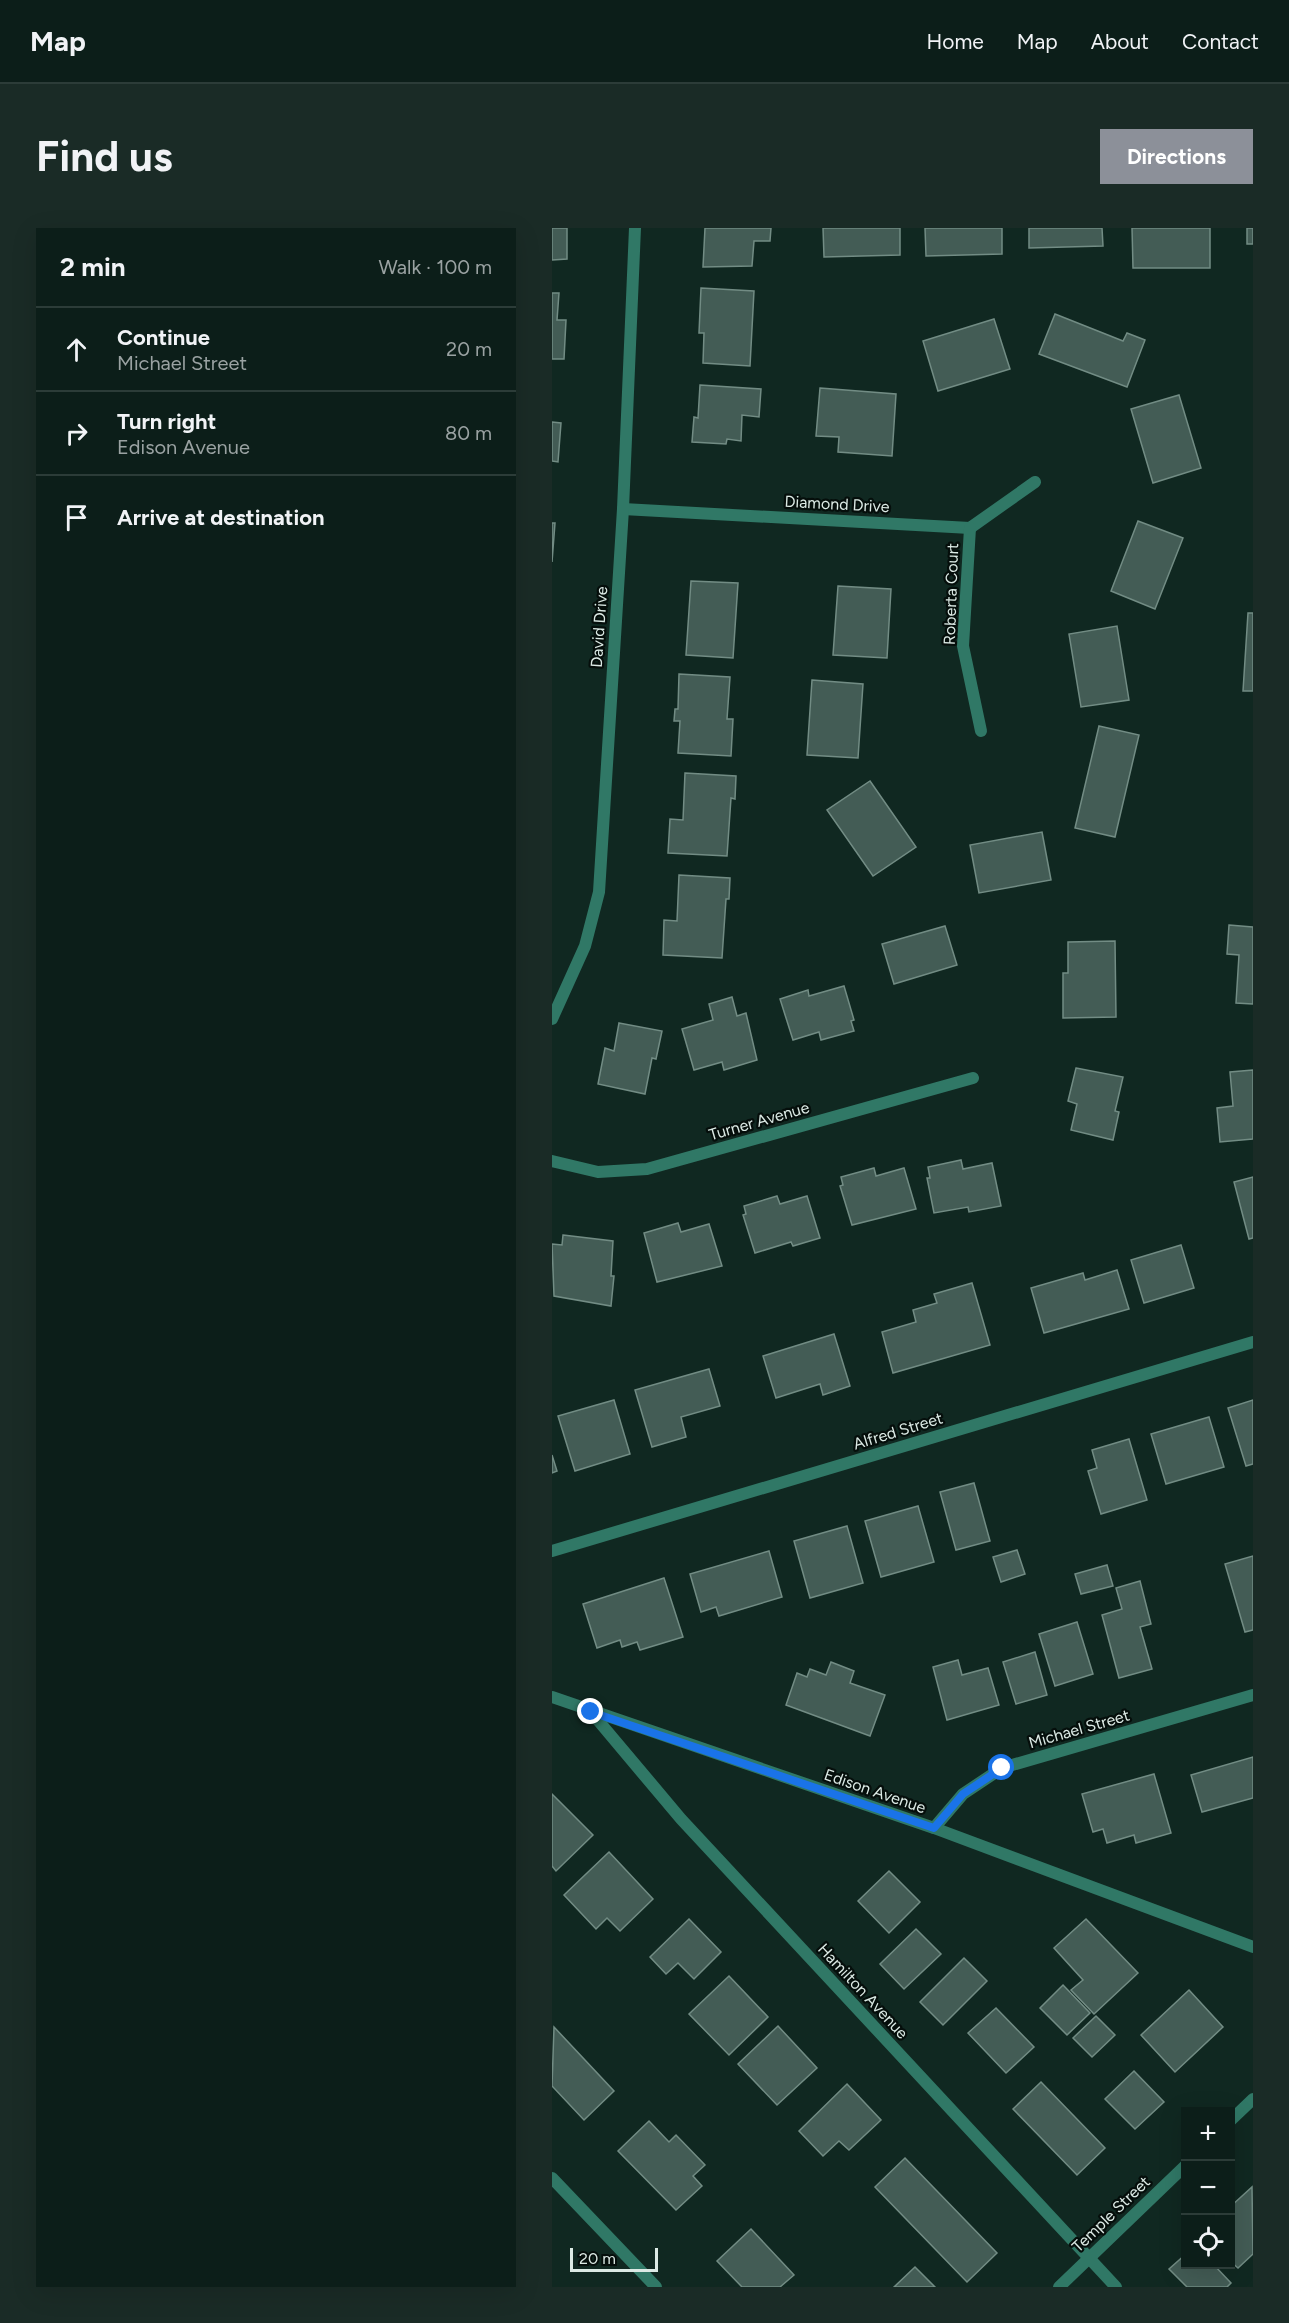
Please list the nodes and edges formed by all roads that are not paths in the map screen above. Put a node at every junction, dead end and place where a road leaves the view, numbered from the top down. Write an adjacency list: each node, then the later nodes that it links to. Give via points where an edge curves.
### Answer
1 (635, 228): 3 (street, David Drive)
2 (1035, 482): 4 (street)
3 (623, 509): 4 (street, Diamond Drive); 6 (street, David Drive, via 599,892 585,946)
4 (970, 528): 5 (street, Roberta Court, via 963,646)
5 (981, 731)
6 (552, 1019)
7 (973, 1078): 8 (street, Turner Avenue, via 647,1169 598,1172)
8 (552, 1161)
9 (1253, 1342): 10 (street, Alfred Street)
10 (552, 1551)
11 (1253, 1695): 14 (street, Michael Street, via 1002,1768 963,1794)
12 (552, 1697): 13 (street, Edison Avenue)
13 (591, 1712): 14 (street, Edison Avenue); 20 (street, Hamilton Avenue, via 681,1819)
14 (934, 1828): 15 (street, Edison Avenue)
15 (1253, 1947)
16 (1253, 2099): 17 (street)
17 (1235, 2116)
18 (1181, 2168): 20 (street, Temple Street)
19 (552, 2178): 21 (street)
20 (1088, 2259): 22 (street, Temple Street); 23 (street, Hamilton Avenue)
21 (656, 2287)
22 (1059, 2287)
23 (1116, 2287)

